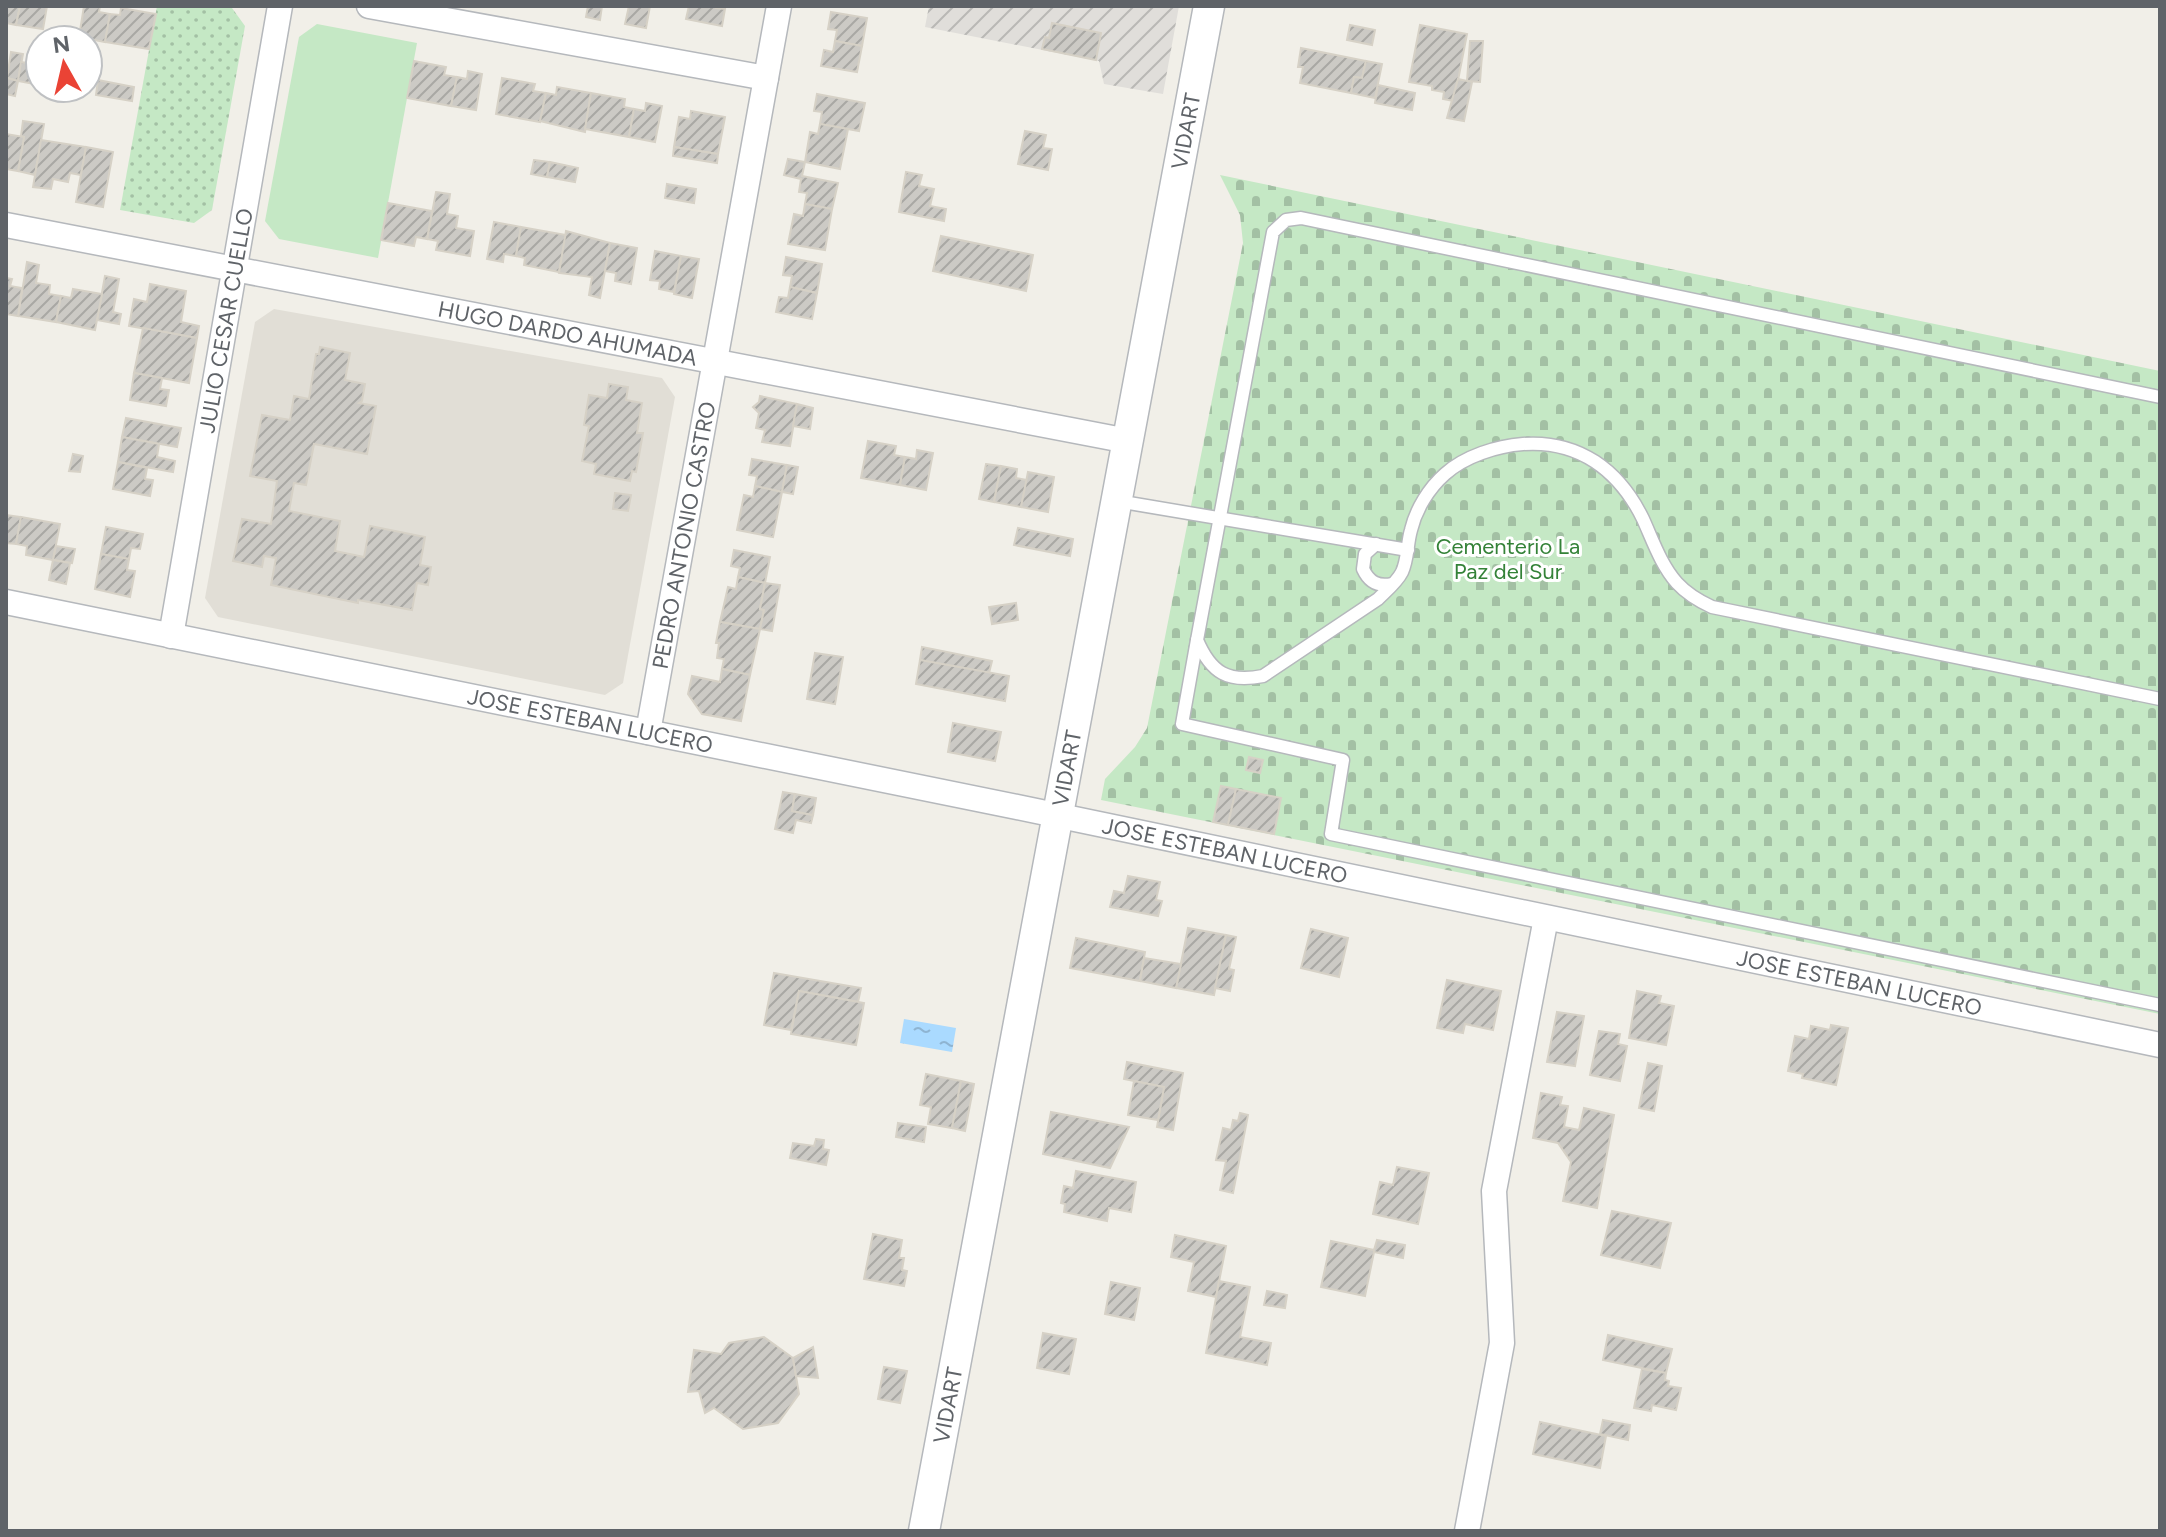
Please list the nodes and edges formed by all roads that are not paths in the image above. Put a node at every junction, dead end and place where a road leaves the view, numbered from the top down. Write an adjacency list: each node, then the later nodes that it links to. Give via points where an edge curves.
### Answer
1 (280, 6): 7 (street, JULIO CESAR CUELLO)
2 (369, 6): 5 (street)
3 (779, 6): 5 (street, PEDRO ANTONIO CASTRO)
4 (1209, 6): 10 (street, VIDART)
5 (766, 78): 8 (street, PEDRO ANTONIO CASTRO)
6 (6, 225): 7 (street, HUGO DARDO AHUMADA)
7 (234, 269): 8 (street, HUGO DARDO AHUMADA); 17 (street, JULIO CESAR CUELLO)
8 (715, 361): 10 (street, HUGO DARDO AHUMADA); 20 (street, PEDRO ANTONIO CASTRO)
9 (2160, 397): 12 (lane, via 1301,218 1286,220 1273,232)
10 (1128, 441): 11 (street, VIDART)
11 (1117, 501): 12 (lane); 21 (street, VIDART)
12 (1219, 518): 13 (lane); 18 (lane)
13 (1376, 544): 14 (lane); 15 (lane, via 1365,554 1363,569 1377,585)
14 (1408, 550): 15 (lane); 19 (lane, via 1418,510 1446,473 1489,451 1543,442 1571,448 1613,476 1641,515 1671,575 1694,599 1712,607)
15 (1392, 584): 18 (lane, via 1378,599 1263,676 1227,676 1215,669)
16 (6, 602): 17 (street, JOSE ESTEBAN LUCERO)
17 (171, 636): 20 (street, JOSE ESTEBAN LUCERO)
18 (1197, 640): 23 (lane, via 1182,724 1343,760 1331,834)
19 (2160, 699)
20 (648, 732): 21 (street, JOSE ESTEBAN LUCERO)
21 (1058, 815): 22 (street, JOSE ESTEBAN LUCERO); 25 (street, VIDART)
22 (1546, 918): 24 (street, JOSE ESTEBAN LUCERO); 26 (street, via 1494,1191 1502,1343)
23 (2160, 1005)
24 (2160, 1045)
25 (924, 1531)
26 (1467, 1531)

